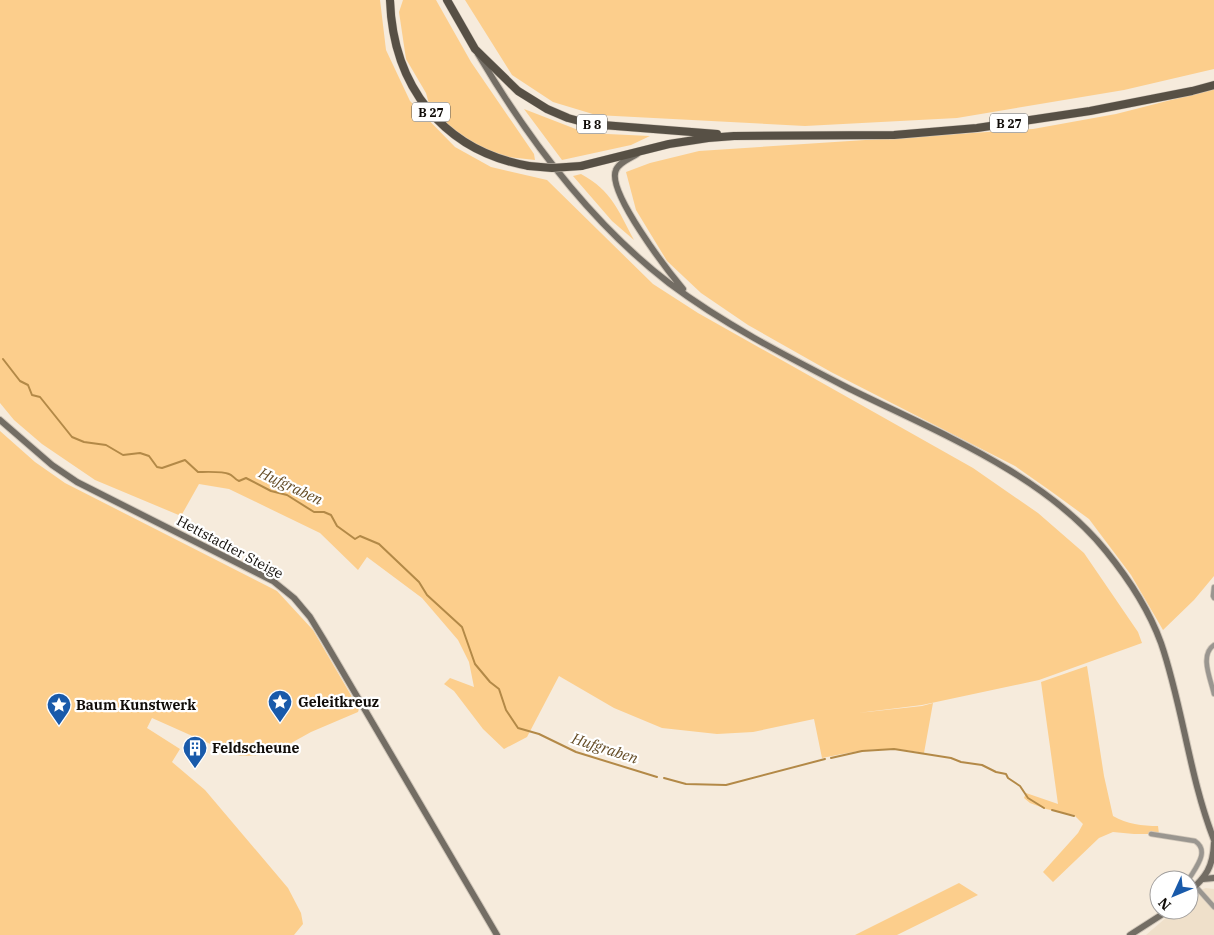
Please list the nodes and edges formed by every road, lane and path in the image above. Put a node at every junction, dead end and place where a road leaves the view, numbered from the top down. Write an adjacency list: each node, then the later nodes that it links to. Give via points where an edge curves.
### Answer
1 (392, 0): 6 (main road, B 27, bridge, via 394,41 417,94 435,117 474,148 507,162 552,168 581,166)
2 (447, 0): 3 (main road, B 8)
3 (474, 48): 5 (main road, B 8, via 518,91 568,118 590,124); 7 (main road, via 516,114 583,200 648,266)
4 (1214, 85): 5 (main road, B 27, via 1090,111 977,128 894,135)
5 (734, 136): 6 (main road, B 27, via 686,141)
6 (640, 152): 7 (main road, B 27, via 616,170 617,188 655,254)
7 (690, 298): 14 (main road, via 782,353 1004,466 1062,507 1092,534 1139,598 1160,642)
8 (0, 420): 22 (main road, Hettstadter Steige, via 77,482 244,565 273,581 294,598 324,640)
9 (1213, 588): 10 (street)
10 (1214, 598)
11 (1214, 645): 12 (street, via 1206,655)
12 (1214, 694)
13 (1151, 834): 15 (street, via 1200,844 1202,855)
14 (1214, 841): 17 (main road, via 1212,861)
15 (1194, 870)
16 (1214, 878): 17 (main road)
17 (1203, 880): 18 (main road)
18 (1199, 883)
19 (1199, 890): 20 (street)
20 (1214, 907)
21 (1153, 920): 23 (main road)
22 (497, 935)
23 (1130, 935)

